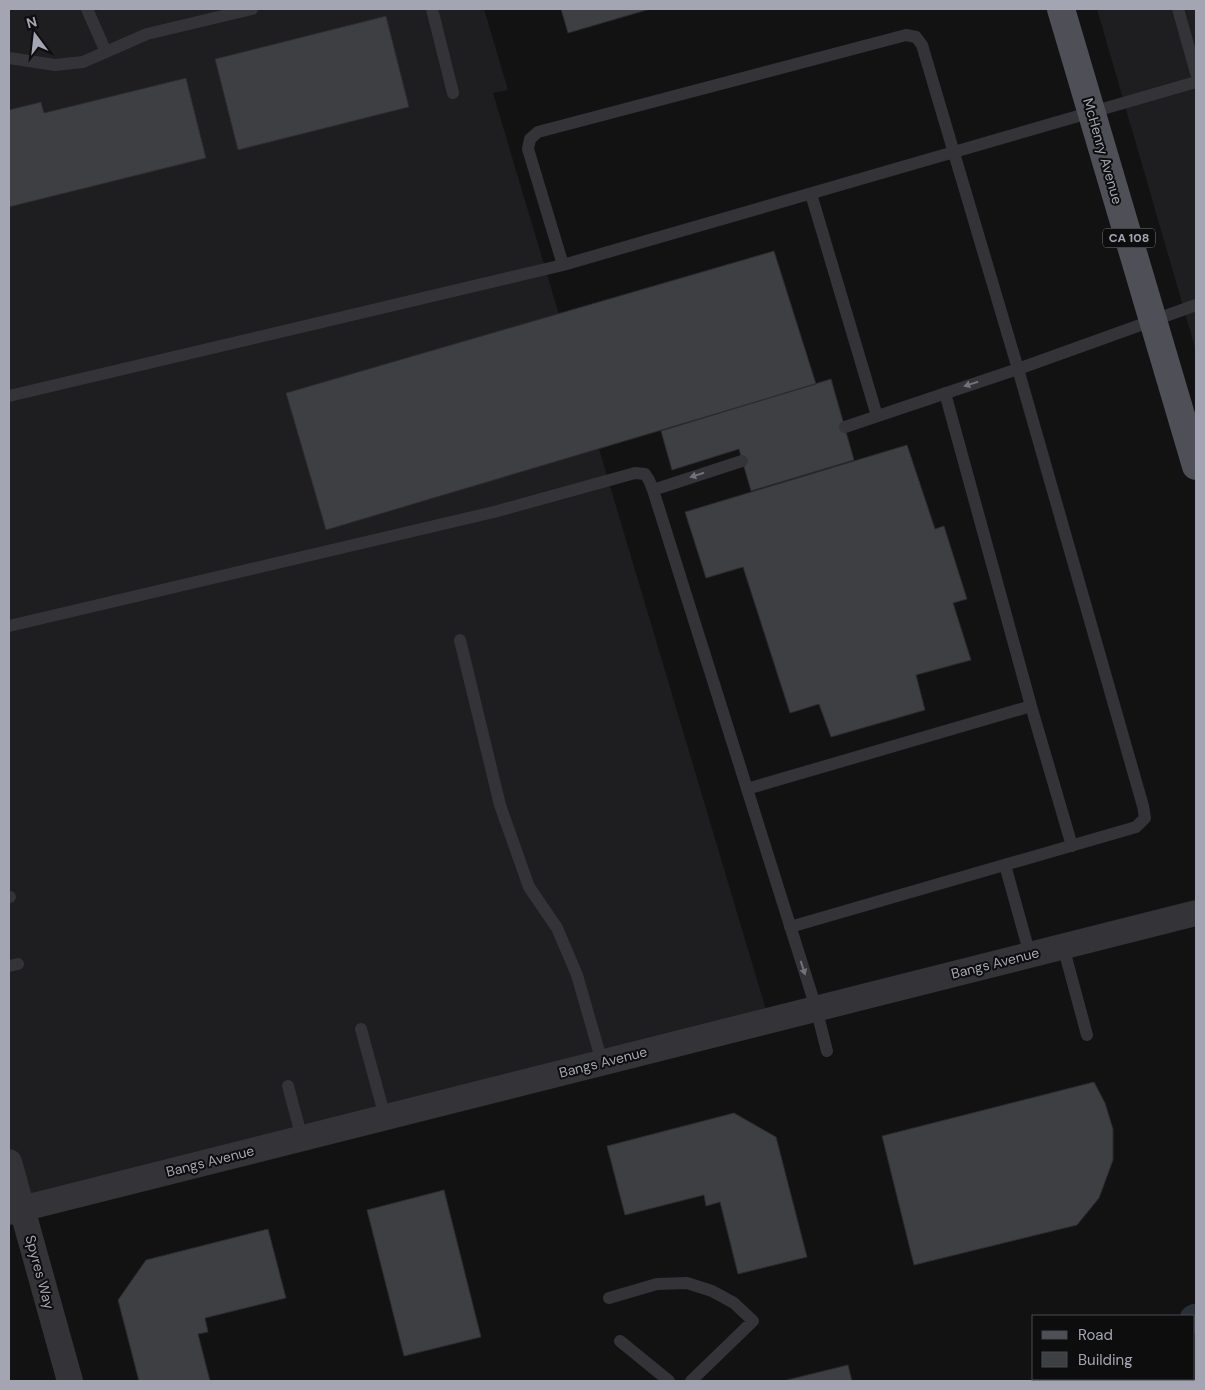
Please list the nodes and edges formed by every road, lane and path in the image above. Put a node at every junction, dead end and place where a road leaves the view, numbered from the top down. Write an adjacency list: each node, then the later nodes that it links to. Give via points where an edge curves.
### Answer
1 (87, 9): 6 (lane)
2 (252, 9): 6 (lane, via 147,34)
3 (432, 9): 10 (lane)
4 (1061, 9): 11 (main road, McHenry Avenue / CA 108)
5 (1178, 9): 8 (lane)
6 (106, 52): 7 (lane, via 83,62 55,65)
7 (9, 58)
8 (1196, 73)
9 (1196, 82): 11 (lane)
10 (453, 93)
11 (1092, 113): 12 (lane); 16 (main road, McHenry Avenue / CA 108)
12 (954, 153): 13 (lane); 14 (lane, via 922,44 916,37 906,35 538,132 530,139 528,149); 17 (lane)
13 (811, 194): 14 (lane); 20 (lane)
14 (563, 265): 19 (lane)
15 (1196, 305): 16 (lane)
16 (1153, 320): 17 (lane); 23 (main road, McHenry Avenue / CA 108)
17 (1018, 369): 18 (lane, one-way to 18); 29 (lane, via 1145,818 1136,827)
18 (945, 393): 20 (lane); 27 (lane)
19 (9, 396)
20 (877, 416): 21 (lane)
21 (845, 427)
22 (742, 461): 24 (lane, one-way to 24)
23 (1196, 466)
24 (653, 490): 25 (lane, via 645,474 635,474 494,512); 28 (lane)
25 (9, 626)
26 (460, 640): 39 (lane, via 500,805 530,887 557,928 577,975)
27 (1031, 706): 28 (lane); 29 (lane)
28 (747, 789): 32 (lane)
29 (1072, 846): 30 (lane)
30 (1005, 865): 32 (lane); 34 (lane)
31 (1196, 912): 33 (street, Bangs Avenue)
32 (790, 927): 35 (lane, one-way to 35)
33 (1063, 946): 34 (street, Bangs Avenue); 37 (lane)
34 (1030, 955): 35 (street, Bangs Avenue)
35 (816, 1008): 38 (lane); 39 (street, Bangs Avenue)
36 (361, 1029): 41 (lane)
37 (1086, 1035)
38 (827, 1051)
39 (602, 1062): 41 (street, Bangs Avenue)
40 (288, 1086): 42 (lane)
41 (385, 1117): 42 (street, Bangs Avenue)
42 (302, 1138): 44 (street, Bangs Avenue)
43 (9, 1162): 44 (street, Spyres Way)
44 (16, 1210): 47 (street, Spyres Way)
45 (608, 1298): 49 (lane, via 657,1284 687,1283 734,1303 753,1321)
46 (620, 1341): 48 (lane)
47 (70, 1381)
48 (670, 1381)
49 (691, 1381)

